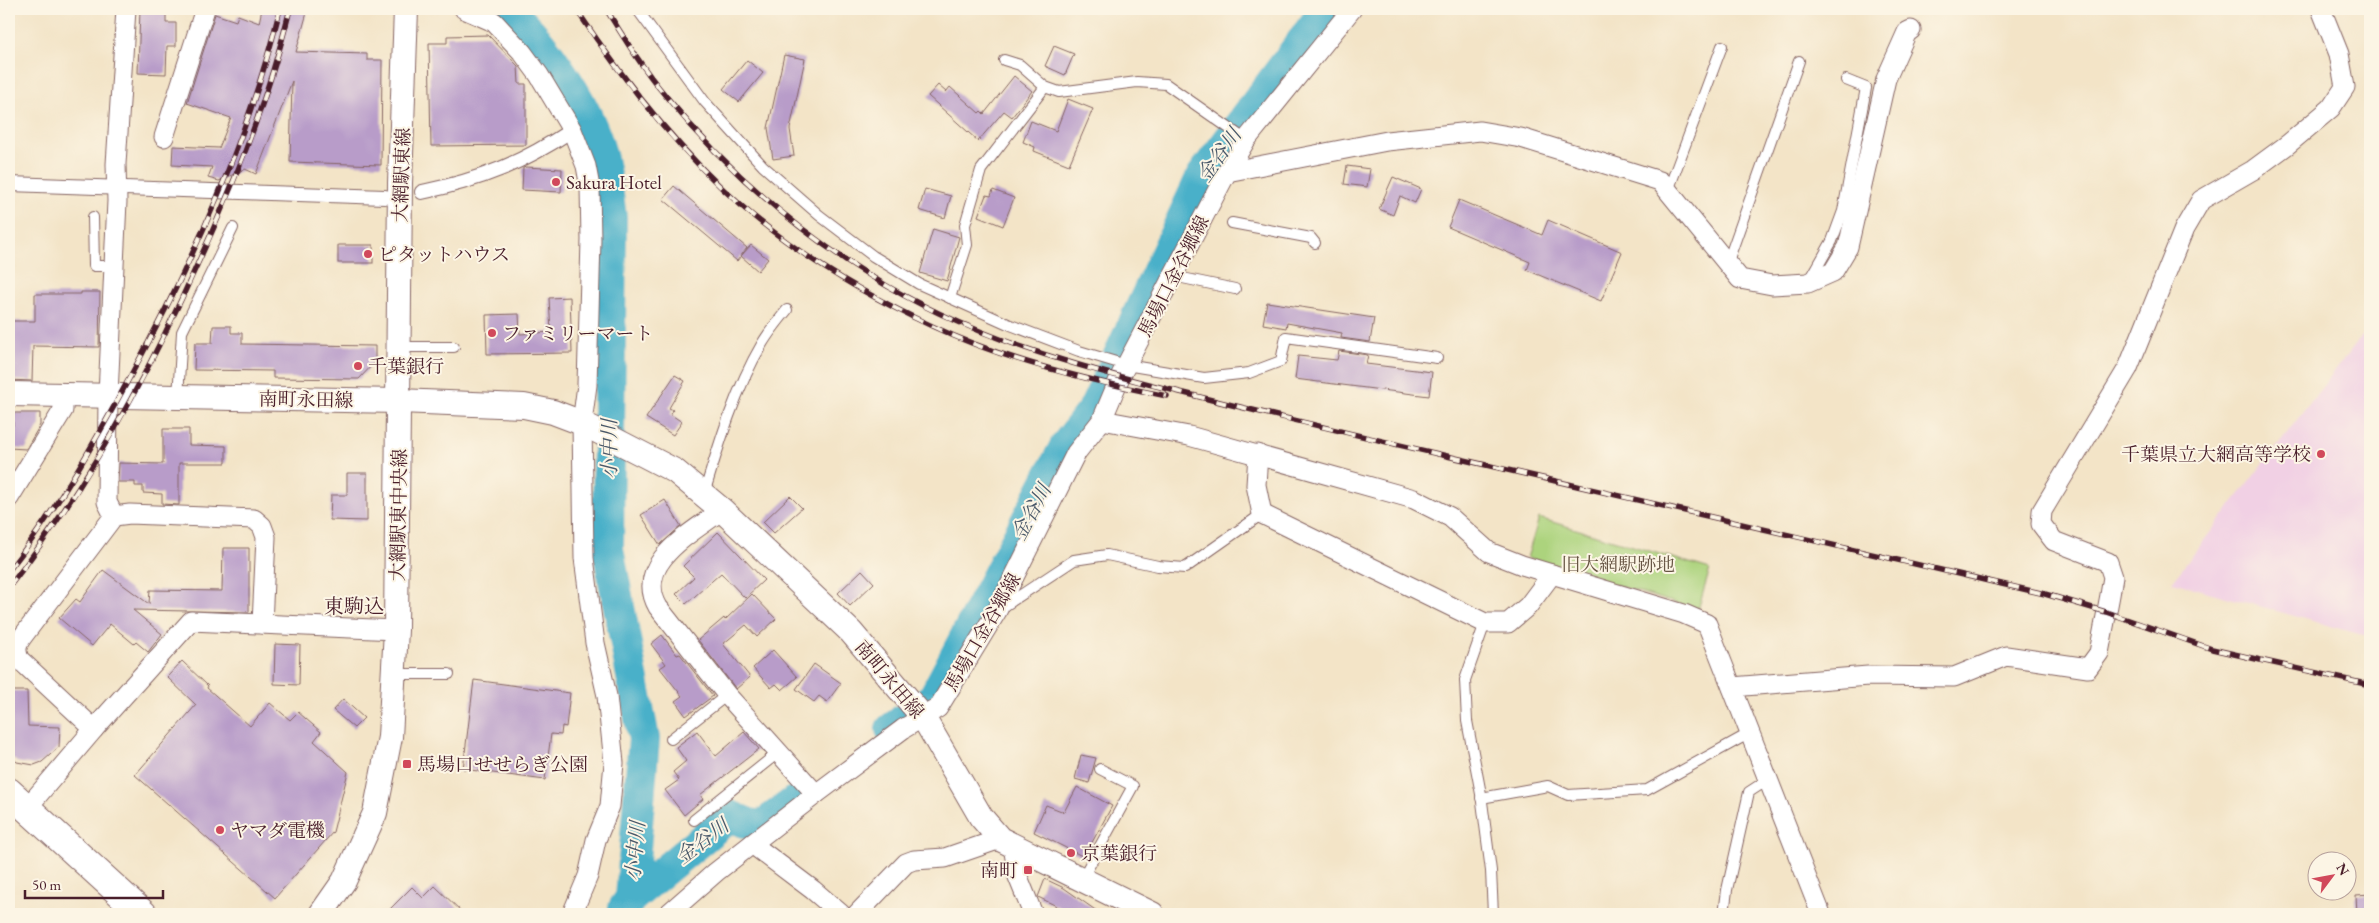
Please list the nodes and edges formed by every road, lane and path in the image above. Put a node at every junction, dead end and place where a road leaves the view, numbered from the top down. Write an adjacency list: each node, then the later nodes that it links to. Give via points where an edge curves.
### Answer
1 (126, 9): 19 (street)
2 (205, 9): 15 (street)
3 (406, 9): 34 (street, 大網駅東線)
4 (464, 9): 14 (street, via 494,22 522,52 540,75)
5 (637, 9): 32 (lane, via 704,102 763,166 873,256 919,284)
6 (1352, 9): 16 (street, 馬場口金谷郷線)
7 (2321, 9): 58 (street, via 2339,54 2345,87 2331,108 2287,145 2253,170 2201,200 2184,229 2128,368 2042,510 2041,524 2054,541 2108,562 2113,577 2099,653 2088,668 2006,656 1954,677 1868,676)
8 (1910, 30): 30 (street, via 1886,79 1848,247 1832,272)
9 (1722, 46): 21 (lane)
10 (1004, 60): 13 (lane, via 1020,65)
11 (1799, 61): 27 (lane)
12 (1846, 80): 30 (lane, via 1866,88 1861,116 1843,211 1832,241)
13 (1044, 87): 16 (lane, via 1059,92 1137,82 1166,84); 32 (lane, via 981,170 965,225 967,245)
14 (572, 130): 20 (street, via 495,173); 44 (street, via 586,166 590,187 587,386)
15 (164, 138)
16 (1246, 140): 17 (street, 馬場口金谷郷線)
17 (1227, 172): 21 (street, via 1387,141 1480,131 1521,138 1660,181); 29 (street, 馬場口金谷郷線)
18 (9, 184): 19 (street)
19 (117, 187): 22 (street); 28 (street)
20 (422, 192)
21 (1668, 192): 27 (street)
22 (385, 197)
23 (93, 216): 28 (lane, via 94,266)
24 (1232, 223): 26 (lane, via 1311,238)
25 (233, 228): 41 (lane, via 182,332)
26 (1315, 242)
27 (1727, 264): 30 (street, via 1740,279 1772,285)
28 (114, 266): 40 (street)
29 (1173, 276): 31 (lane); 37 (street, 馬場口金谷郷線)
30 (1808, 283)
31 (1235, 289)
32 (950, 298): 37 (lane, via 1078,351)
33 (786, 310): 46 (lane, via 762,344 744,379)
34 (398, 347): 35 (lane); 42 (street, 大網駅東線)
35 (454, 347)
36 (1437, 358): 37 (lane, via 1286,337 1281,361 1248,373 1204,378)
37 (1126, 365): 43 (street, 馬場口金谷郷線)
38 (9, 394): 39 (street, 南町永田線)
39 (63, 395): 40 (street, 南町永田線); 47 (street, via 62,410)
40 (108, 396): 41 (street, 南町永田線); 50 (street, via 107,502)
41 (178, 397): 42 (street, 南町永田線)
42 (399, 401): 44 (street, 南町永田線, via 524,406 553,412); 55 (street, 大網駅東中央線)
43 (1102, 420): 45 (street, via 1189,436); 52 (street, 馬場口金谷郷線, via 1076,453)
44 (599, 431): 46 (street, 南町永田線, via 669,467); 76 (street, via 584,558 595,643 607,696 614,763 610,806)
45 (1258, 454): 49 (street, via 1256,485); 51 (street, via 1414,499 1450,517 1489,552)
46 (704, 494): 48 (street, 南町永田線)
47 (9, 498)
48 (722, 510): 59 (street, via 672,549 657,565 650,586 658,607); 60 (street, 南町永田線, via 851,632)
49 (1262, 514): 52 (lane, via 1185,568 1107,555 1074,560); 53 (street)
50 (114, 516): 54 (street, via 254,519 262,526 266,537); 61 (street, via 17,644 16,652 19,659)
51 (1552, 574): 53 (street, via 1528,606 1508,623); 58 (street, via 1707,624)
52 (997, 611): 60 (street, 馬場口金谷郷線, via 938,708)
53 (1485, 623): 68 (lane, via 1465,680 1467,721)
54 (262, 624): 55 (street); 61 (street, via 191,621)
55 (396, 630): 56 (street, 大網駅東中央線)
56 (394, 674): 57 (lane); 75 (street, 大網駅東中央線, via 390,737 375,813 344,881)
57 (449, 674)
58 (1732, 688): 62 (street)
59 (727, 694): 63 (lane); 64 (street)
60 (923, 717): 67 (street, 馬場口金谷郷線); 71 (street, 南町永田線, via 981,816)
61 (94, 729): 69 (street)
62 (1750, 733): 66 (street); 68 (lane, via 1647,790 1568,796 1548,786)
63 (672, 739)
64 (779, 752): 67 (street); 70 (lane)
65 (1100, 769): 73 (lane, via 1133,786)
66 (1769, 778): 83 (lane, via 1749,792); 84 (street)
67 (816, 794): 72 (street, 馬場口金谷郷線)
68 (1481, 798): 82 (lane)
69 (18, 800): 74 (main road)
70 (694, 820)
71 (1006, 842): 73 (street, 南町永田線); 79 (street, via 945,858 906,863); 80 (street)
72 (752, 844): 77 (street, 馬場口金谷郷線); 78 (street)
73 (1082, 879): 81 (street, 南町永田線)
74 (143, 914)
75 (321, 914)
76 (572, 914)
77 (668, 914)
78 (841, 914)
79 (857, 914)
80 (1033, 914)
81 (1152, 914)
82 (1493, 914)
83 (1724, 914)
84 (1821, 914)

